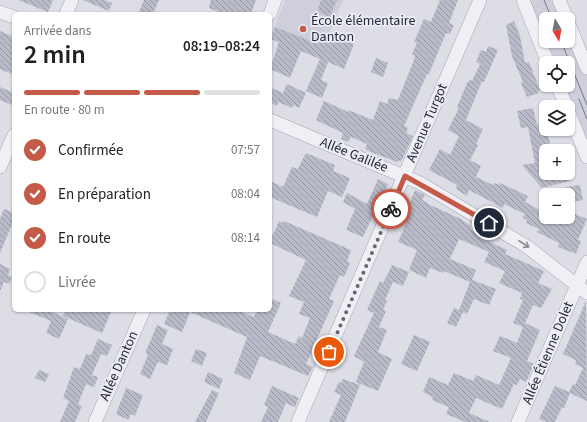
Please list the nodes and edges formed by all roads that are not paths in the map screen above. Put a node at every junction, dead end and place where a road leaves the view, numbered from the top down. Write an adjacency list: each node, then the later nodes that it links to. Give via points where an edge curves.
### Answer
1 (72, 0): 7 (street)
2 (275, 0): 8 (street)
3 (480, 0): 19 (street, Avenue Turgot)
4 (523, 0): 12 (street)
5 (559, 0): 9 (street)
6 (0, 12): 10 (street)
7 (67, 12)
8 (271, 12)
9 (564, 12)
10 (12, 16)
11 (575, 39): 13 (street)
12 (545, 56)
13 (587, 68)
14 (272, 121): 19 (street, Allée Galilée)
15 (575, 128): 17 (street)
16 (12, 140): 18 (street)
17 (587, 157)
18 (0, 167)
19 (405, 176): 21 (street, Allée Galilée, one-way to 21, via 526,246); 24 (street, Avenue Turgot)
20 (587, 262): 21 (street, Allée Étienne Dolet)
21 (582, 288): 25 (street, Allée Étienne Dolet)
22 (143, 312): 23 (street, Allée Danton)
23 (95, 422)
24 (298, 422)
25 (518, 422)

